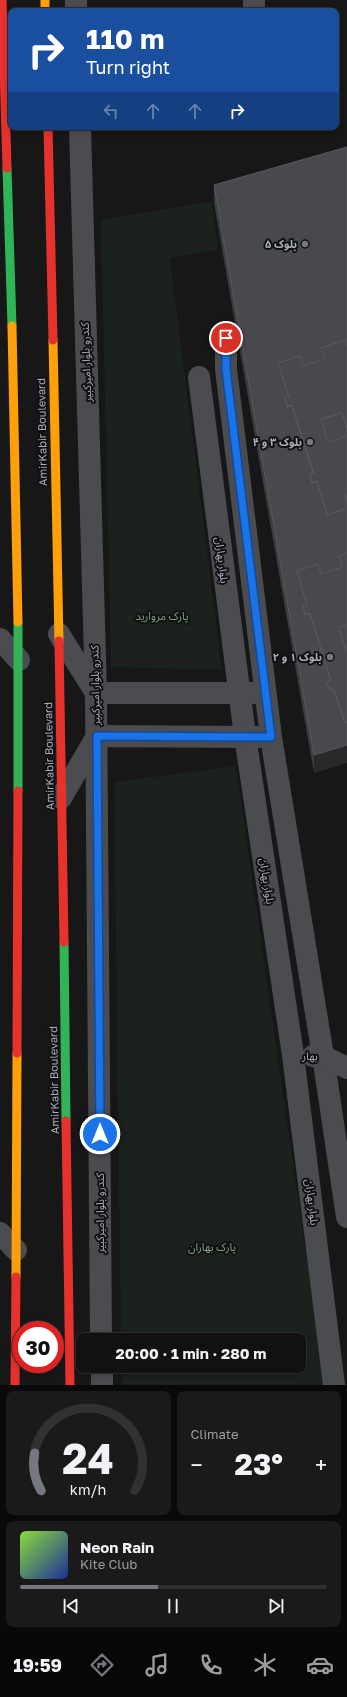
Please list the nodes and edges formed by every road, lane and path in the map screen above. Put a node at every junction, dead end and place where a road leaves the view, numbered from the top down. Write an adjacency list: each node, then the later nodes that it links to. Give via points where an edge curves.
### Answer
1 (2, 0): 4 (main road)
2 (48, 130): 8 (main road, AmirKabir Boulevard)
3 (80, 130): 11 (street, کندرو بلوار امیرکبیر)
4 (6, 323): 10 (main road)
5 (249, 362): 6 (street)
6 (226, 369): 7 (street); 7 (street, via 234,335); 13 (street)
7 (199, 377): 12 (street, بلوار بهاران)
8 (59, 634): 11 (street); 17 (main road, AmirKabir Boulevard)
9 (0, 639): 10 (street)
10 (19, 660): 23 (main road)
11 (96, 692): 12 (street); 14 (street, کندرو بلوار امیرکبیر)
12 (239, 692): 13 (street); 15 (street, بلوار بهاران)
13 (266, 694): 16 (street)
14 (97, 736): 15 (street); 17 (street); 26 (street, کندرو بلوار امیرکبیر)
15 (245, 736): 16 (street); 18 (street, بلوار بهاران)
16 (271, 737): 19 (street)
17 (61, 798): 30 (main road, AmirKabir Boulevard, via 66,1359)
18 (294, 1055): 19 (street, بهار); 32 (street, بلوار بهاران)
19 (323, 1056): 20 (street, بهار); 21 (street)
20 (347, 1068)
21 (347, 1217)
22 (0, 1233): 23 (street)
23 (16, 1250): 24 (main road); 25 (main road)
24 (6, 1270)
25 (13, 1321)
26 (102, 1333)
27 (14, 1373): 29 (main road)
28 (102, 1373): 31 (street)
29 (15, 1385)
30 (70, 1385)
31 (102, 1385)
32 (334, 1385)

